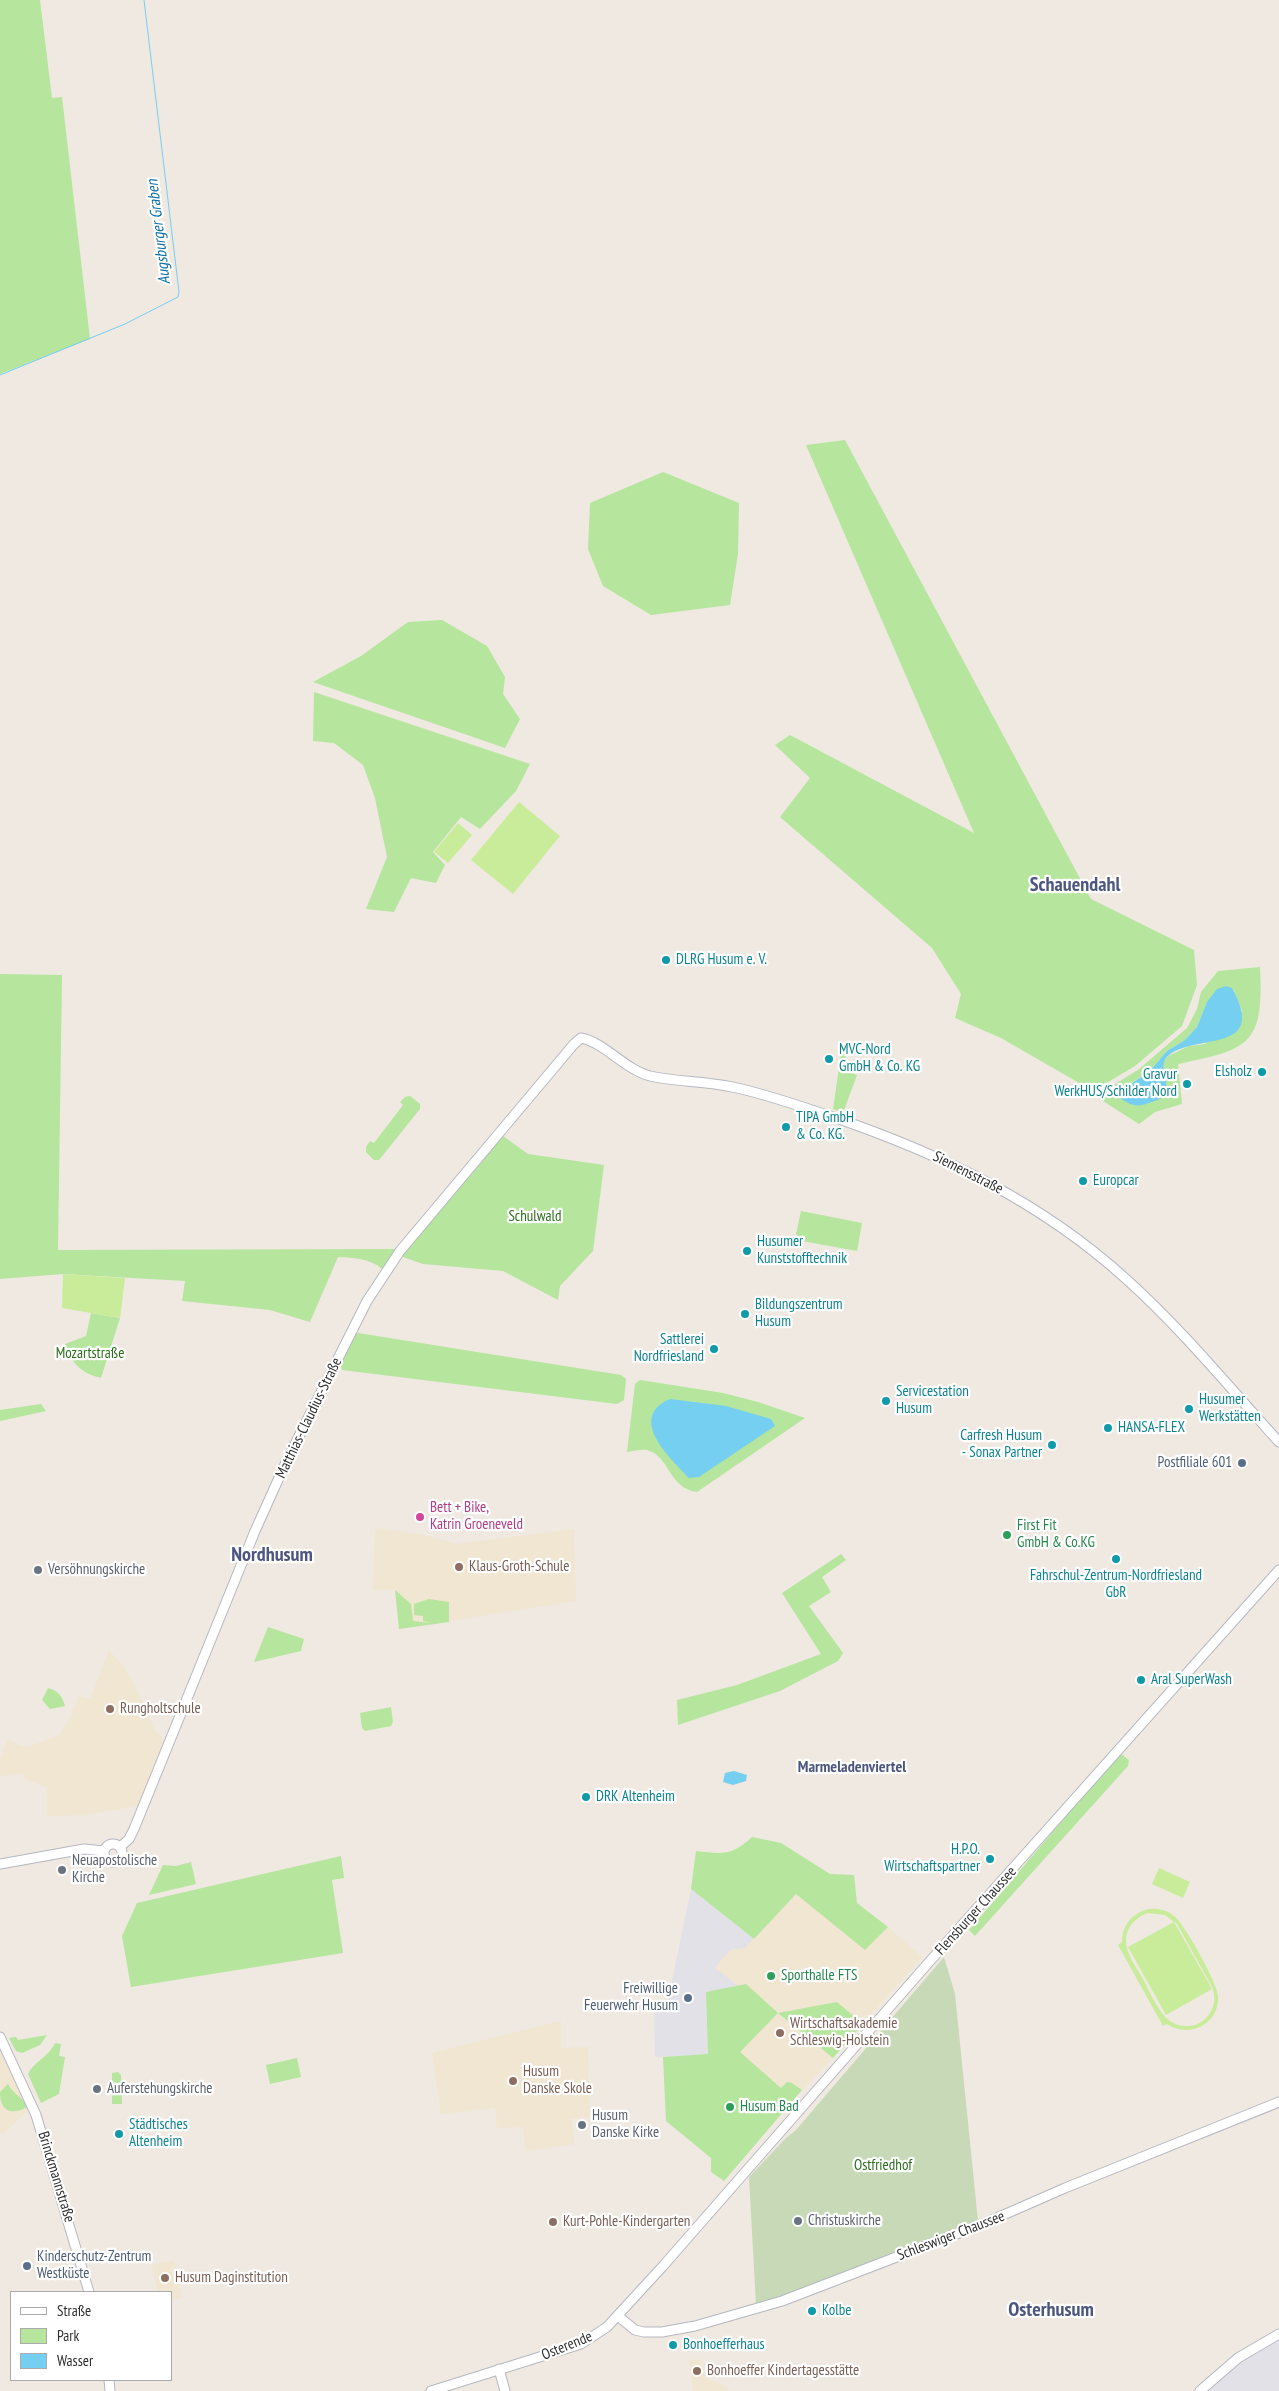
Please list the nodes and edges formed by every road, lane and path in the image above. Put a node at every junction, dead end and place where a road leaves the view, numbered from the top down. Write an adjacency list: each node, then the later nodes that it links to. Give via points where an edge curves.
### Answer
1 (581, 1038): 2 (street, Siemensstraße, via 591,1040 619,1061 648,1075 733,1087 899,1140 992,1184 1044,1214 1126,1278); 4 (street, Matthias-Claudius-Straße, via 400,1251 367,1301 266,1506 132,1833)
2 (1279, 1442)
3 (1279, 1570): 9 (street, Flensburger Chaussee)
4 (120, 1847): 5 (street, via 110,1844); 5 (street, Matthias-Claudius-Straße, via 122,1855 116,1862 106,1860)
5 (104, 1851): 6 (street, via 84,1849)
6 (0, 1864)
7 (0, 2037): 10 (street, Brinckmannstraße, via 36,2115)
8 (1279, 2102): 11 (street, Schleswiger Chaussee, via 984,2223 782,2301 662,2332 635,2330)
9 (674, 2254): 11 (street, Osterende)
10 (89, 2291)
11 (618, 2316): 13 (street, Osterende, via 604,2330 581,2344)
12 (1279, 2334): 16 (street, via 1238,2358)
13 (499, 2369): 14 (street, Osterende); 15 (street)
14 (432, 2391)
15 (505, 2391)
16 (1200, 2391)

